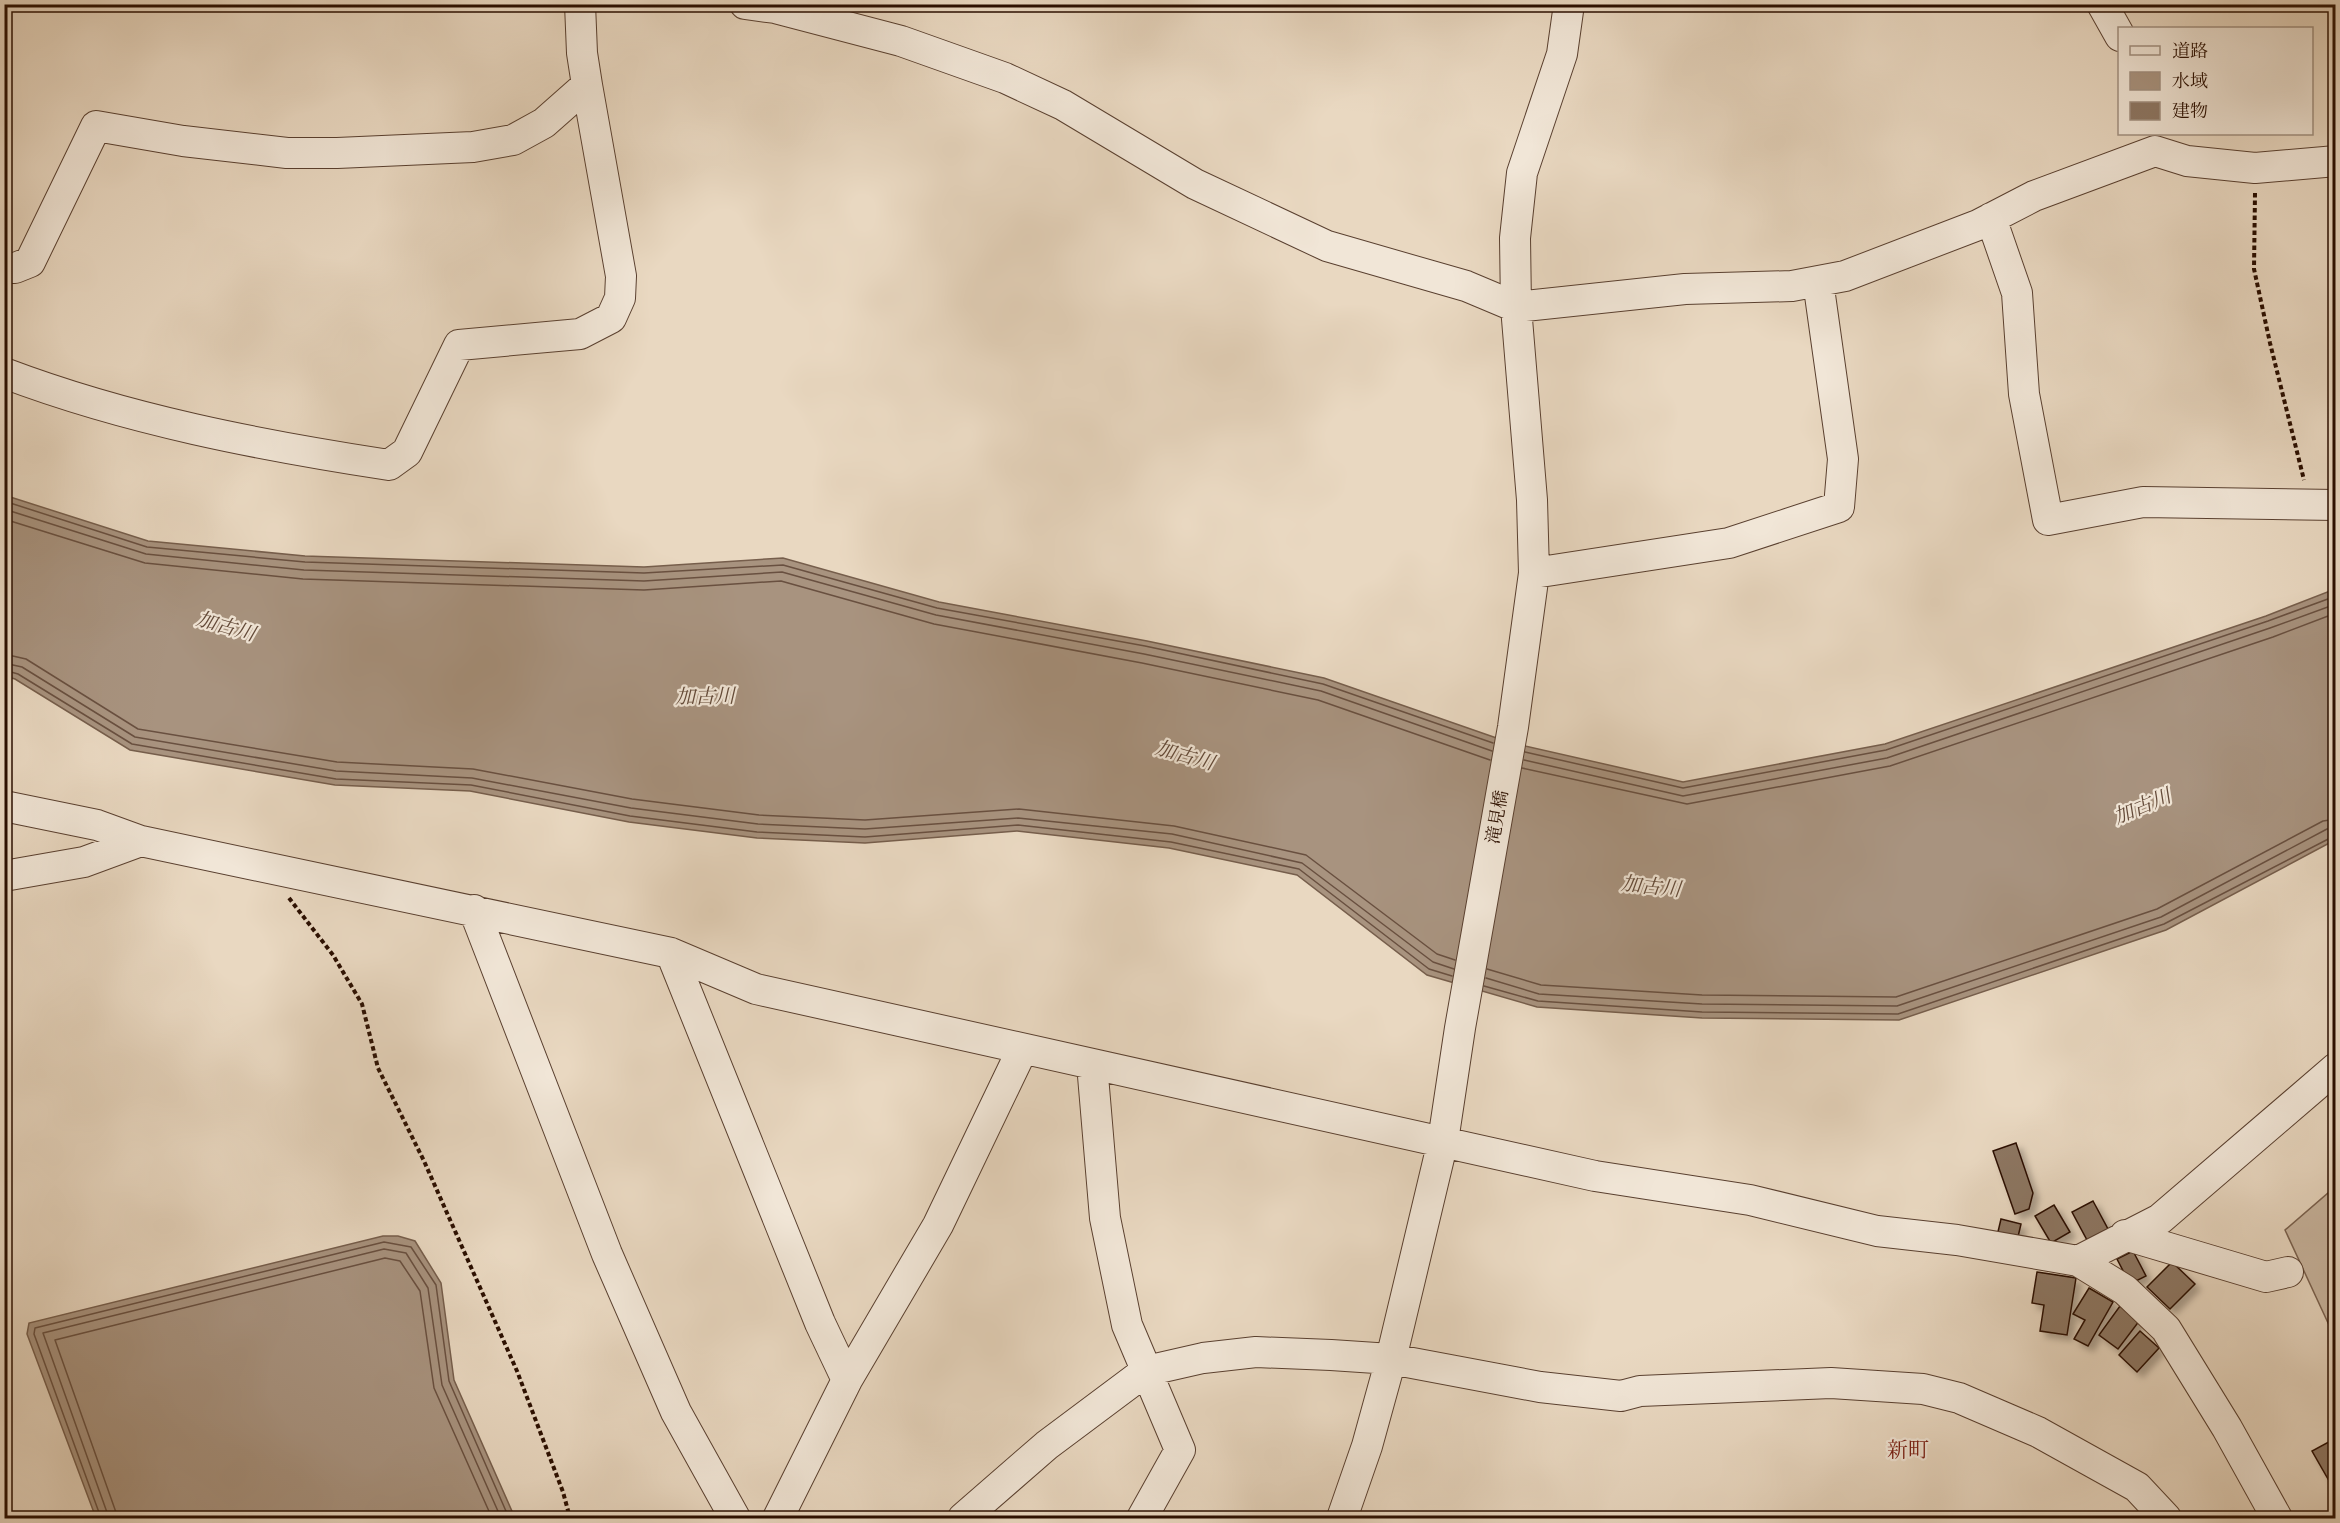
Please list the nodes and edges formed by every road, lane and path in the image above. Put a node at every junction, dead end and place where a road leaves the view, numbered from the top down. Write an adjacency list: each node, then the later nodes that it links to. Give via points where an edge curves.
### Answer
1 (580, 4): 6 (street)
2 (745, 4): 13 (street, via 902,41 1005,78 1063,105 1196,184 1327,246 1466,286)
3 (1569, 4): 13 (street, 滝見橋, via 1562,54 1522,173 1515,238)
4 (2102, 4): 5 (street)
5 (2118, 32)
6 (587, 86): 11 (street, via 544,123 513,140 473,147 287,153 96,126 30,261); 14 (street, via 621,276 620,298 611,318 580,334 459,345 407,452 389,465 279,448 187,428)
7 (2153, 142): 9 (street, via 2187,161); 10 (street)
8 (2336, 161): 9 (street)
9 (2255, 168): 15 (path, via 2254,269)
10 (1991, 218): 12 (street, via 1845,276); 15 (street, via 2018,293 2024,394 2048,520 2144,502)
11 (4, 268)
12 (1818, 281): 13 (street, via 1792,286 1685,289); 16 (street, via 1843,459 1839,507 1729,543)
13 (1516, 307): 16 (street, 滝見橋)
14 (4, 373)
15 (2323, 505)
16 (1534, 573): 26 (street, 滝見橋, via 1513,727)
17 (4, 806): 18 (street, via 97,825)
18 (141, 841): 19 (street); 20 (street, via 84,862)
19 (265, 866): 21 (street); 33 (path, via 333,955 362,1004 378,1068 424,1161 517,1371)
20 (4, 876)
21 (474, 910): 22 (street); 34 (street, via 608,1254 676,1412)
22 (671, 953): 23 (street, via 756,989); 32 (street, via 820,1323)
23 (1022, 1050): 24 (street); 32 (street, via 938,1225)
24 (1092, 1064): 26 (street); 31 (street, via 1105,1218 1127,1325)
25 (2336, 1068): 27 (street, via 2160,1219)
26 (1443, 1141): 28 (street, via 1595,1176 1750,1200 1877,1231); 30 (street, 滝見橋)
27 (2125, 1235): 28 (street); 29 (street, via 2266,1277)
28 (2078, 1261): 40 (street, via 2125,1290 2166,1329)
29 (2288, 1272)
30 (1391, 1359): 31 (street, via 1256,1352 1203,1358); 38 (street, 滝見橋); 39 (street, via 1540,1387 1621,1396 1640,1391 1831,1383 1923,1389 1959,1398 2038,1432 2137,1487)
31 (1146, 1371): 36 (street, via 1047,1445); 37 (street, via 1180,1450)
32 (847, 1380): 35 (street)
33 (570, 1518)
34 (735, 1518)
35 (778, 1518)
36 (963, 1518)
37 (1142, 1518)
38 (1342, 1518)
39 (2166, 1518)
40 (2277, 1518)

